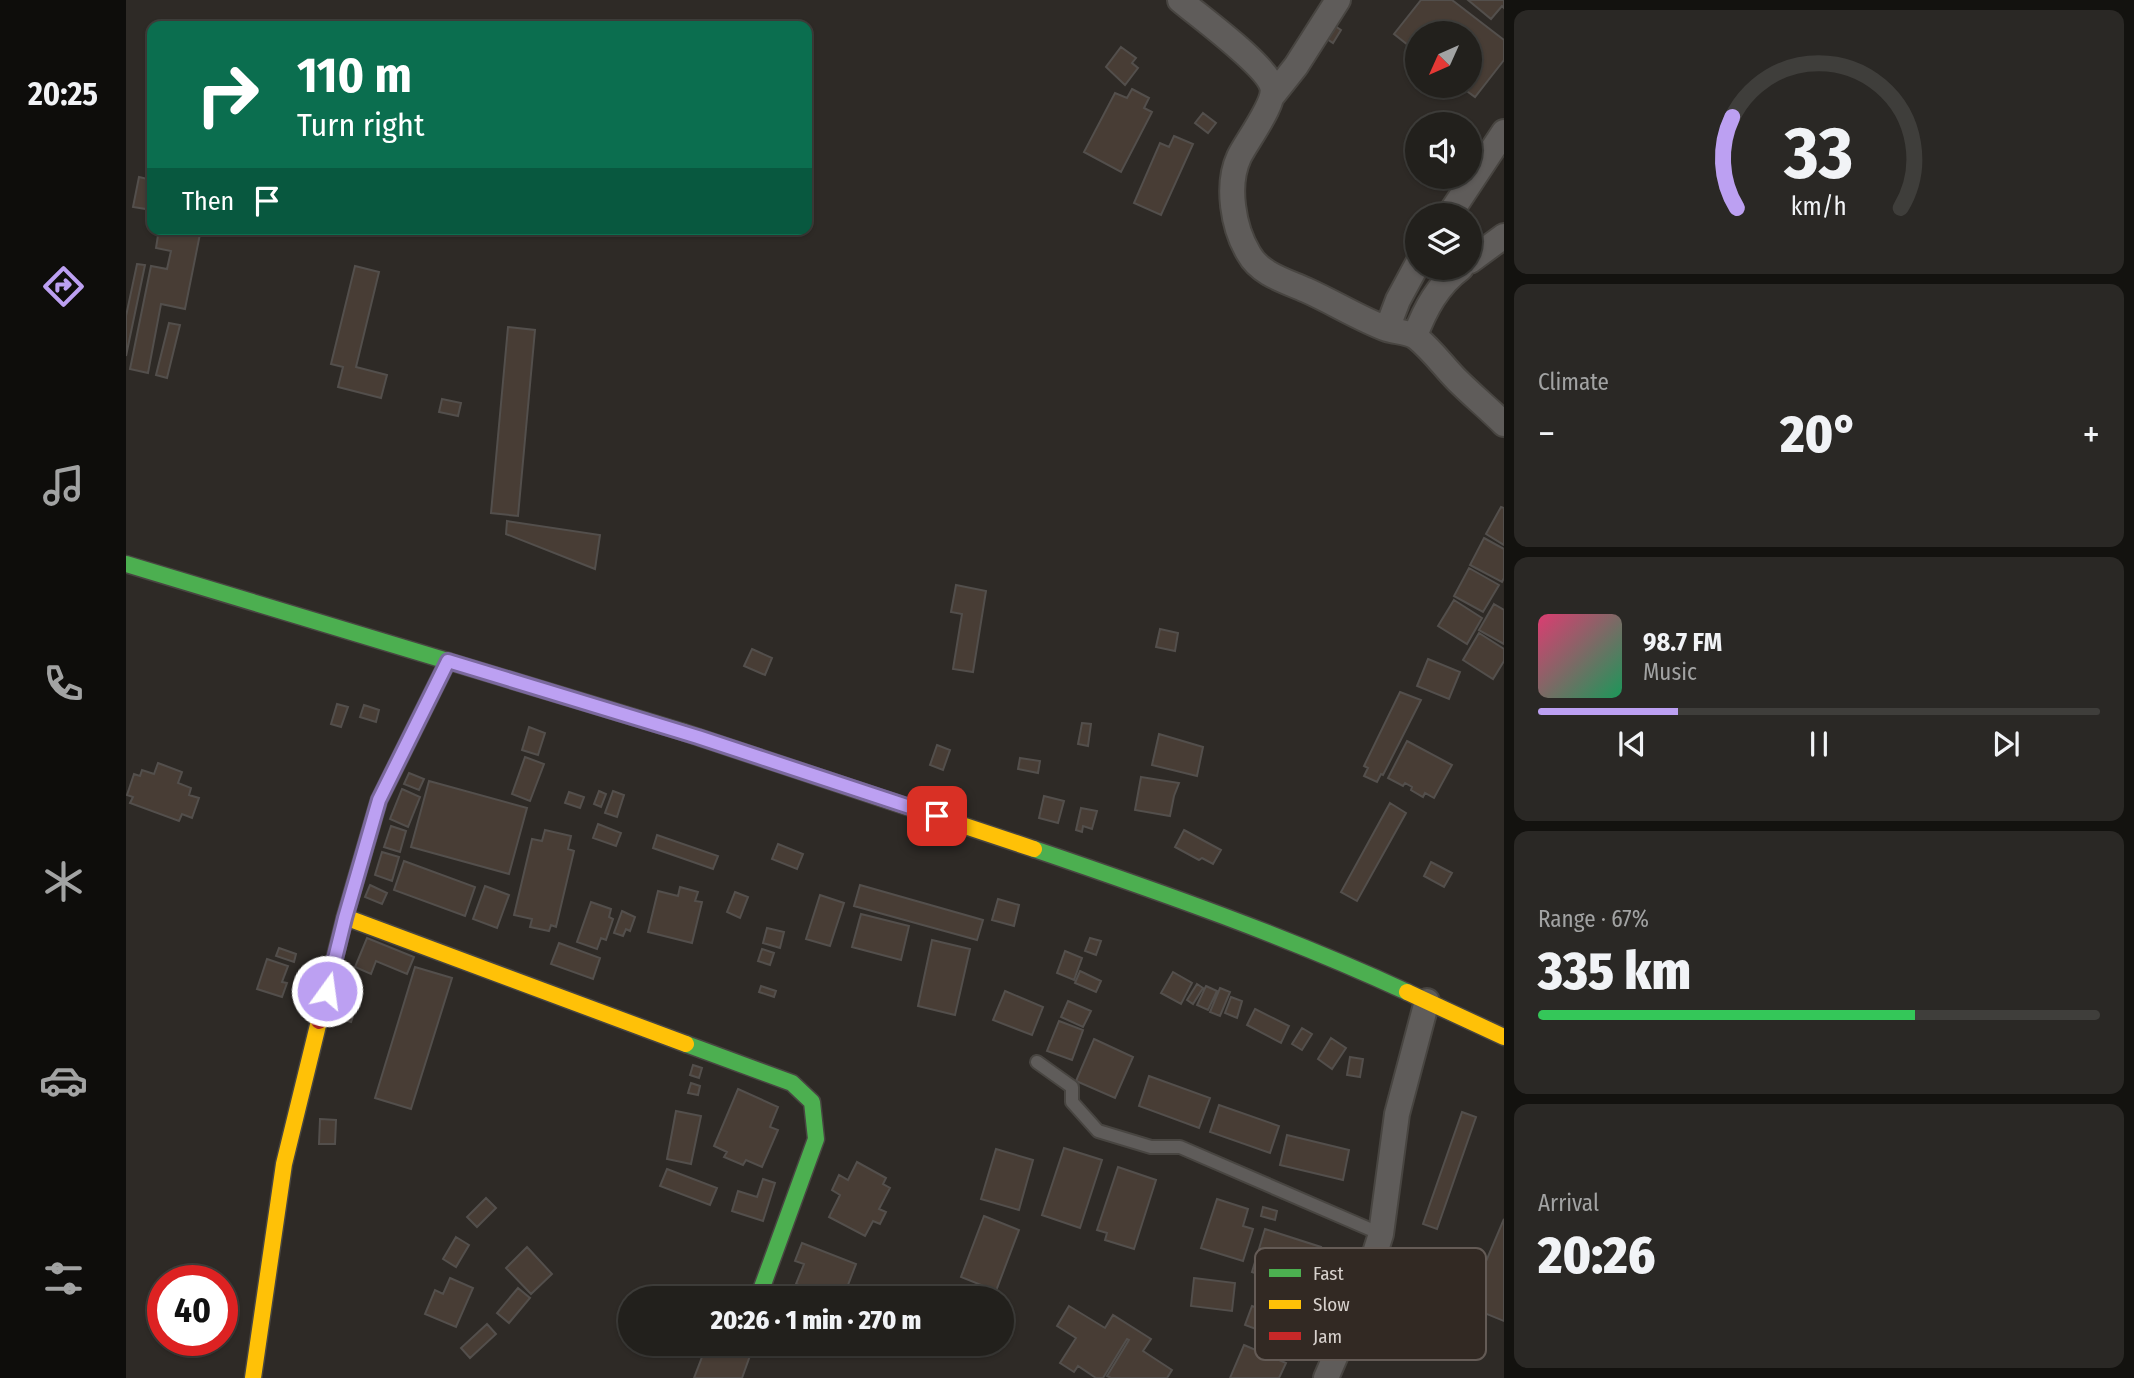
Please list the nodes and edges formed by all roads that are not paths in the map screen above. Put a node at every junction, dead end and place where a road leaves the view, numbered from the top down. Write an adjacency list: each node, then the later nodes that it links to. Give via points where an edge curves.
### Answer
1 (1180, 0): 3 (street, via 1268,78)
2 (1338, 0): 3 (street)
3 (1273, 94): 10 (street, via 1233,174 1242,242 1260,268)
4 (1504, 132): 5 (street)
5 (1457, 203)
6 (1504, 236): 7 (street)
7 (1482, 252)
8 (1409, 280): 10 (street)
9 (1447, 280): 11 (street, via 1434,295)
10 (1387, 328): 11 (street)
11 (1415, 336): 12 (street)
12 (1504, 424)
13 (126, 564): 14 (main road)
14 (448, 661): 15 (main road, via 379,800); 16 (main road, via 698,737 1111,876 1210,911)
15 (345, 918): 21 (main road, via 792,1083 812,1102 816,1139); 23 (main road, via 284,1164)
16 (1427, 1001): 17 (main road); 19 (street, via 1397,1114)
17 (1504, 1037)
18 (1037, 1062): 19 (lane, via 1072,1087 1072,1102 1098,1131 1151,1147 1180,1147)
19 (1381, 1234): 20 (street)
20 (1377, 1248)
21 (762, 1286)
22 (1334, 1360): 24 (street)
23 (253, 1378)
24 (1326, 1378)

